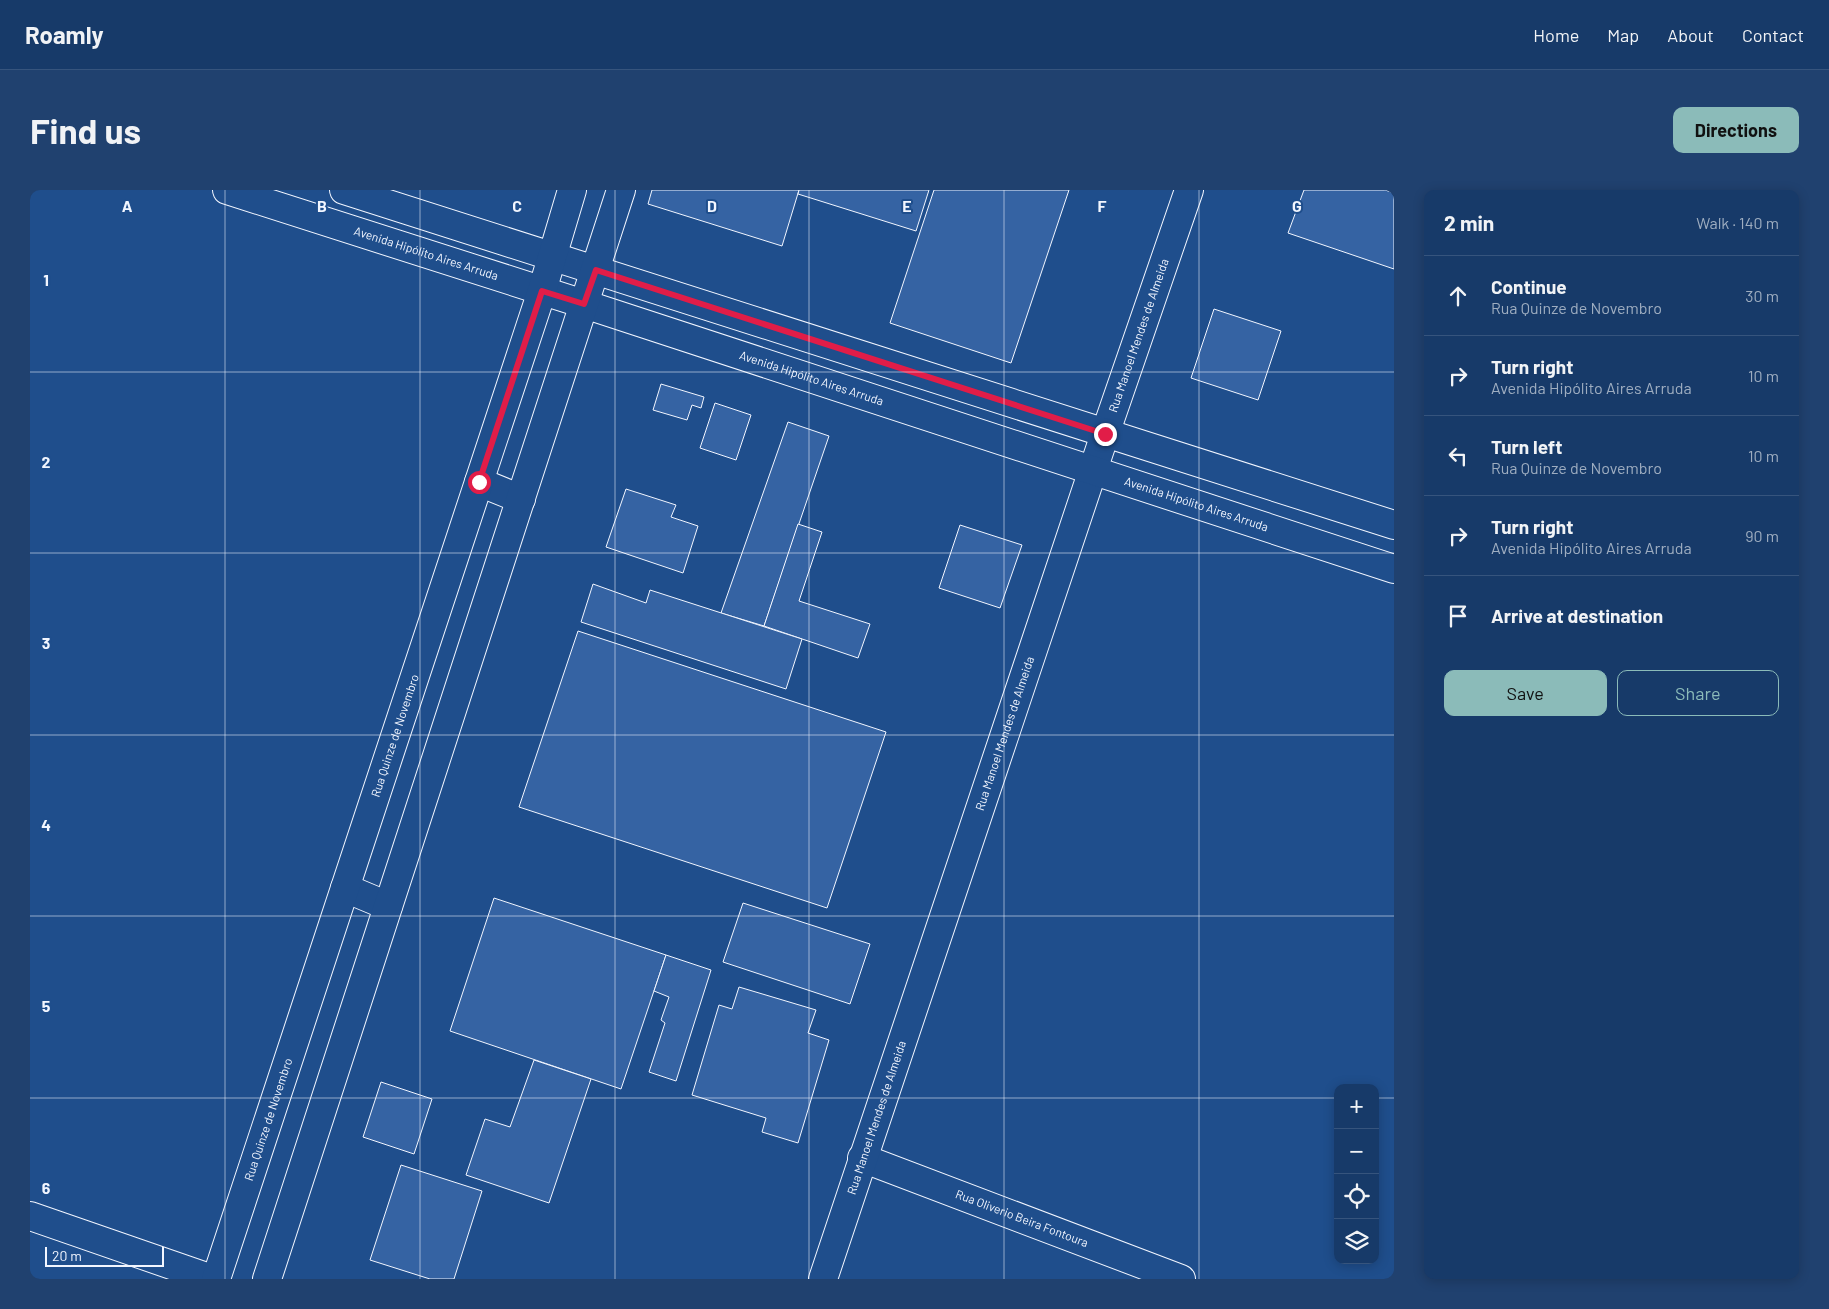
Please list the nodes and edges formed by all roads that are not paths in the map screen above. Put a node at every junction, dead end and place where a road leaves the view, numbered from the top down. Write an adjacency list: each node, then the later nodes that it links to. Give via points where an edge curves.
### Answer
1 (227, 190): 8 (street, Avenida Hipólito Aires Arruda)
2 (344, 190): 6 (street)
3 (572, 190): 6 (street, Rua Quinze de Novembro)
4 (621, 190): 7 (street)
5 (1189, 190): 12 (street, Rua Manoel Mendes de Almeida)
6 (552, 256): 7 (street); 8 (street, Rua Quinze de Novembro)
7 (596, 270): 9 (street); 10 (street)
8 (542, 291): 9 (street, Avenida Hipólito Aires Arruda); 14 (street, Rua Quinze de Novembro)
9 (584, 304): 11 (street, Avenida Hipólito Aires Arruda); 15 (street)
10 (876, 361): 11 (street); 12 (street)
11 (864, 396): 13 (street, Avenida Hipólito Aires Arruda)
12 (1105, 434): 13 (street, Rua Manoel Mendes de Almeida); 16 (street)
13 (1094, 470): 18 (street, Avenida Hipólito Aires Arruda); 21 (street, Rua Manoel Mendes de Almeida)
14 (479, 482): 15 (street); 19 (street, Rua Quinze de Novembro)
15 (521, 499): 20 (street)
16 (1394, 525)
17 (1394, 529): 18 (street)
18 (1387, 567)
19 (345, 888): 20 (street); 23 (street, Rua Quinze de Novembro)
20 (388, 906): 24 (street)
21 (862, 1158): 25 (street, Rua Manoel Mendes de Almeida); 26 (street, Rua Oliverio Beira Fontoura)
22 (30, 1216): 23 (street)
23 (214, 1279)
24 (267, 1279)
25 (822, 1279)
26 (1181, 1279)

